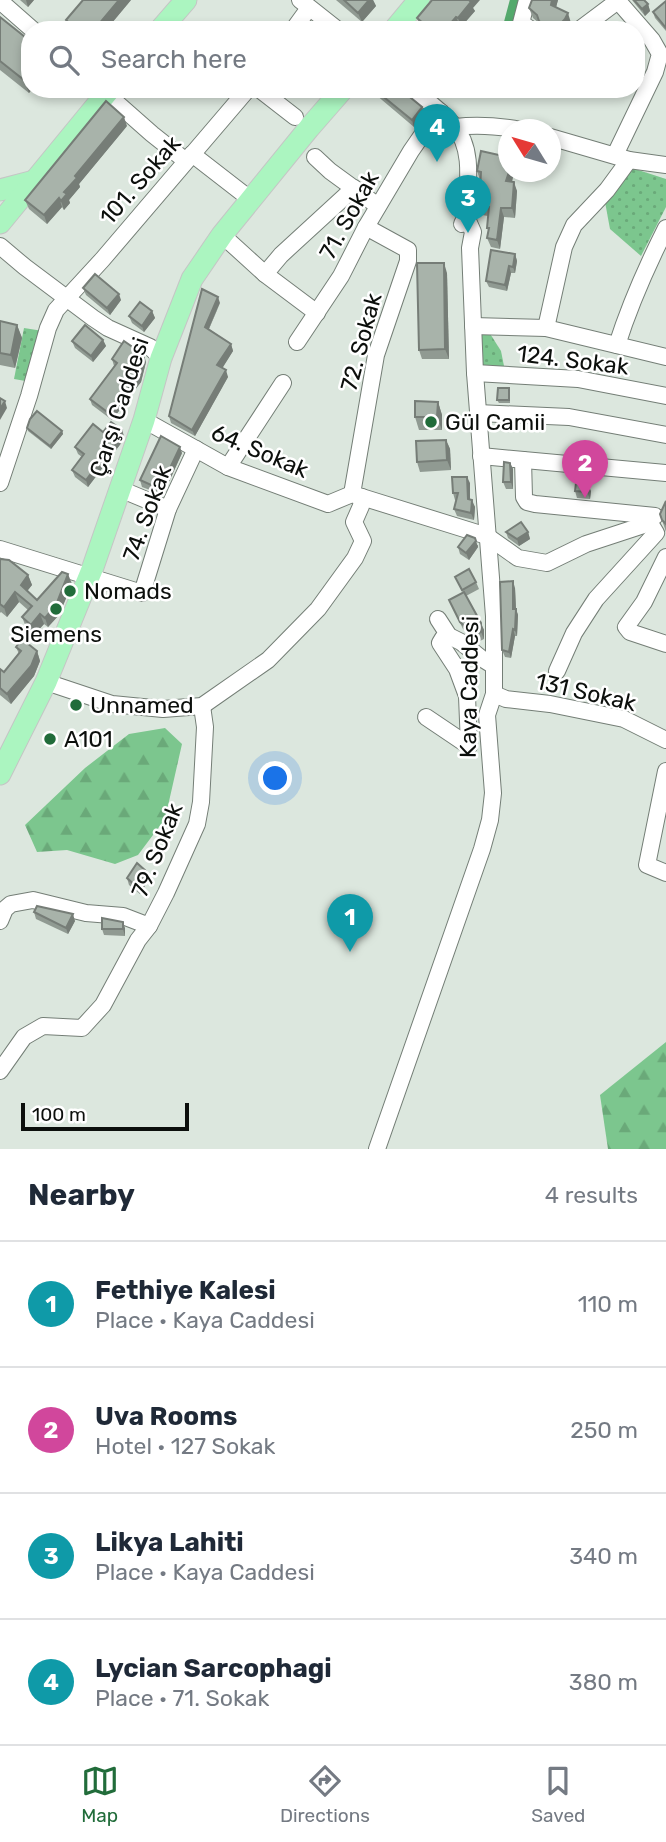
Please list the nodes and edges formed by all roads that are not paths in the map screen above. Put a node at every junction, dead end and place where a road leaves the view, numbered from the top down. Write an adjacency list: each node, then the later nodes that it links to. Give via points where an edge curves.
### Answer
1 (186, 0): 8 (main road)
2 (419, 0): 11 (main road)
3 (527, 0): 12 (street)
4 (619, 0): 13 (street); 14 (street)
5 (0, 1): 7 (street)
6 (304, 4): 9 (street); 10 (street)
7 (23, 21)
8 (168, 21)
9 (297, 21)
10 (326, 21)
11 (402, 21)
12 (526, 21)
13 (591, 21)
14 (636, 21)
15 (645, 32): 29 (street, via 660,54)
16 (101, 98): 32 (main road)
17 (115, 98): 28 (street)
18 (240, 98): 28 (street, 101. Sokak)
19 (271, 98): 23 (street)
20 (335, 98): 35 (main road, Çarşı Caddesi)
21 (424, 98): 22 (street, Kaya Caddesi)
22 (441, 112): 25 (street, Kaya Caddesi); 36 (street, 71. Sokak, via 430,122)
23 (295, 117)
24 (498, 126): 25 (street)
25 (456, 127): 45 (street, Kaya Caddesi, via 468,162 461,232 470,248)
26 (561, 140): 29 (street)
27 (315, 157): 33 (street)
28 (190, 158): 35 (street); 43 (street, 101. Sokak)
29 (629, 159): 30 (street); 31 (street); 46 (street, via 574,225 564,247)
30 (666, 164)
31 (666, 174)
32 (34, 181): 34 (main road); 37 (main road)
33 (354, 188): 36 (street); 42 (street)
34 (0, 190)
35 (250, 199): 40 (main road, Çarşı Caddesi)
36 (378, 206): 38 (street, 71. Sokak)
37 (0, 223)
38 (366, 227): 44 (street, 71. Sokak); 64 (street, 72. Sokak, via 408,250 408,261 376,355)
39 (666, 228): 48 (street)
40 (222, 235): 42 (street); 49 (main road, Çarşı Caddesi, via 192,279 171,334)
41 (0, 246): 43 (street)
42 (265, 274): 44 (street)
43 (66, 299): 49 (street); 62 (street, 101. Sokak, via 48,328)
44 (317, 313): 47 (street, 71. Sokak)
45 (473, 326): 46 (street); 51 (street, Kaya Caddesi)
46 (546, 328): 48 (street)
47 (297, 342)
48 (617, 345): 50 (street)
49 (156, 353): 55 (main road, Çarşı Caddesi)
50 (666, 357)
51 (475, 373): 53 (street, 124. Sokak, via 578,379); 54 (street, Kaya Caddesi)
52 (283, 383): 60 (street)
53 (666, 396)
54 (478, 413): 56 (street, via 569,417); 58 (street, Kaya Caddesi)
55 (144, 420): 57 (street, 64. Sokak); 63 (main road, Çarşı Caddesi)
56 (666, 435)
57 (196, 449): 60 (street, 64. Sokak); 66 (street, 74. Sokak)
58 (481, 456): 59 (street); 69 (street, Kaya Caddesi)
59 (523, 460): 61 (street); 68 (street, via 527,502)
60 (228, 467): 65 (street, 64. Sokak)
61 (666, 473)
62 (0, 482)
63 (121, 489): 66 (street); 72 (main road, Çarşı Caddesi)
64 (357, 495): 65 (street, 64. Sokak); 67 (street, 72. Sokak, via 361,506); 69 (street)
65 (328, 504): 67 (street)
66 (168, 509): 72 (street, 74. Sokak, via 142,593)
67 (355, 522): 80 (street, 72. Sokak, via 363,541 318,609 268,660)
68 (658, 524): 69 (street, via 586,544 547,563 518,558); 77 (street, via 596,599)
69 (487, 536): 76 (street, Kaya Caddesi)
70 (0, 549): 72 (street)
71 (666, 557): 75 (street, via 626,627)
72 (89, 576): 78 (main road, Çarşı Caddesi)
73 (438, 619): 74 (street)
74 (449, 636): 76 (street); 81 (street, via 440,643 457,668 467,696 469,746)
75 (666, 644)
76 (495, 666): 79 (street, Kaya Caddesi)
77 (557, 671)
78 (46, 682): 80 (street, via 112,705); 84 (main road, Çarşı Caddesi)
79 (494, 694): 82 (street, 131 Sokak, via 624,719); 89 (street, Kaya Caddesi, via 487,715 493,793 488,830)
80 (202, 706): 87 (street, 79. Sokak, via 205,727 197,824)
81 (426, 717)
82 (666, 740)
83 (666, 771): 85 (street, via 647,865)
84 (0, 774)
85 (666, 873)
86 (0, 921): 87 (street, 79. Sokak, via 11,904 33,900 122,916)
87 (149, 926): 88 (street, 79. Sokak, via 103,1005 82,1028 43,1026 23,1037)
88 (0, 1071)
89 (377, 1149)

